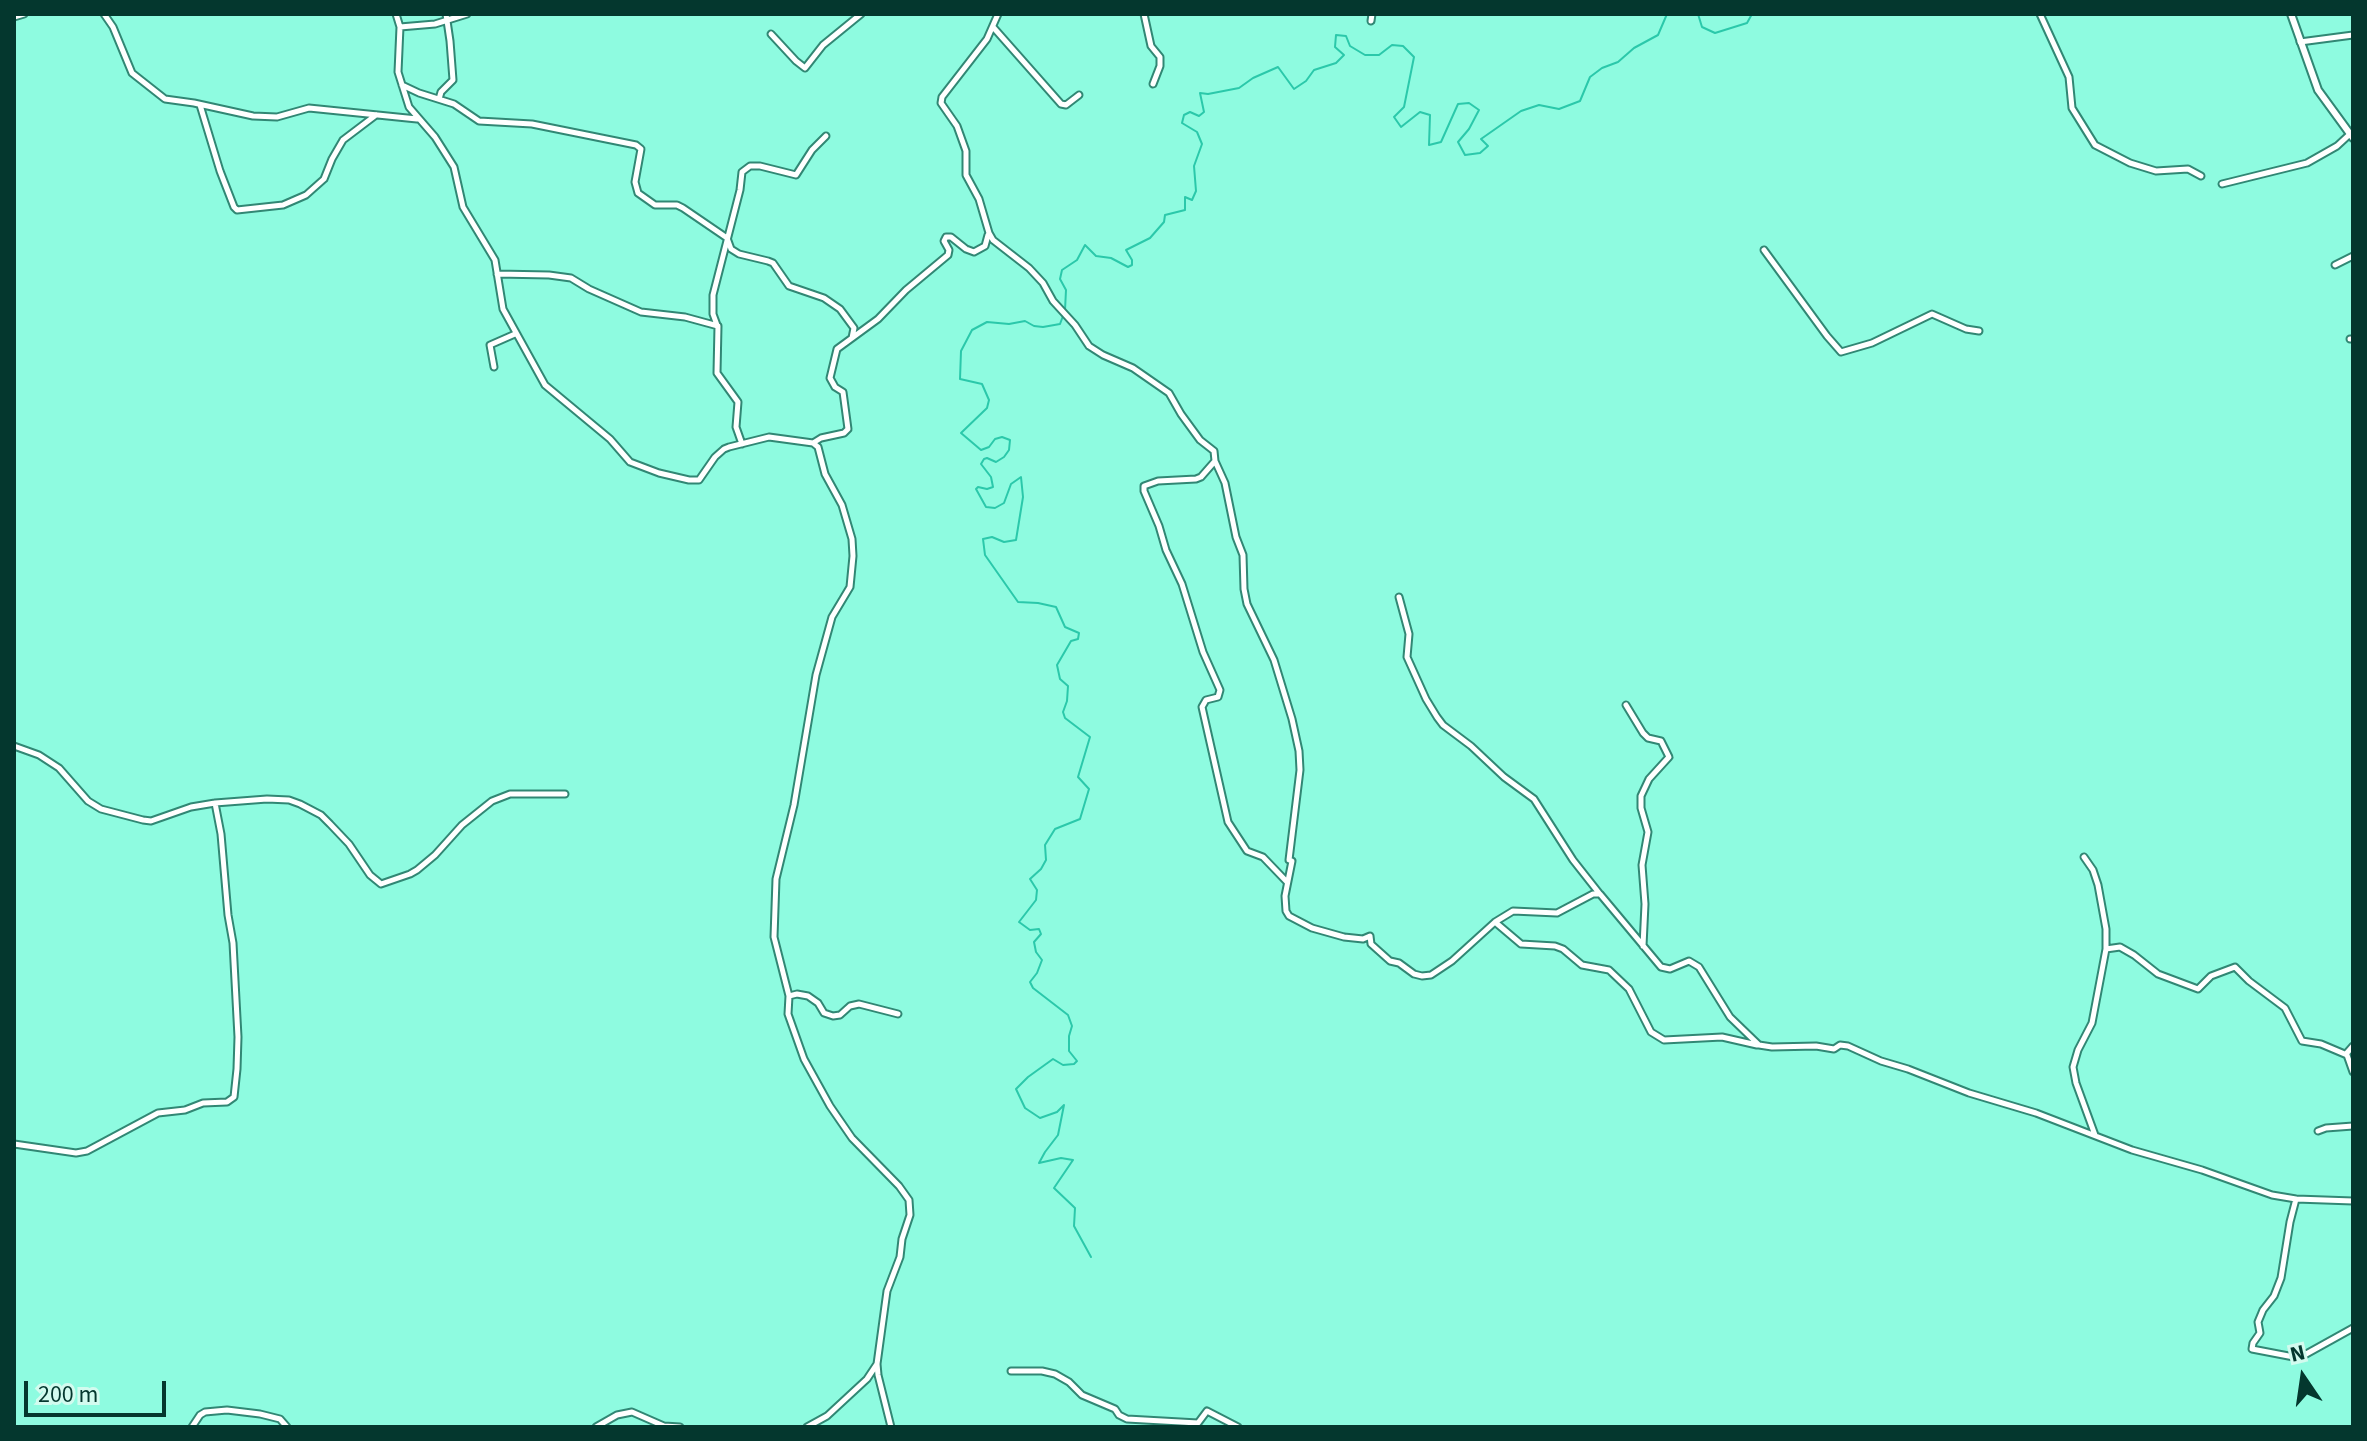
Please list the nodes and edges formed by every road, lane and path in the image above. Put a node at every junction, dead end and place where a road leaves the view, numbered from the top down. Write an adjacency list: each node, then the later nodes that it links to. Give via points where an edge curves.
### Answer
1 (24, 14): 10 (street)
2 (104, 14): 21 (street, via 137,78 161,98)
3 (396, 14): 12 (street)
4 (467, 14): 11 (street)
5 (861, 14): 14 (street, via 823,45 805,68)
6 (998, 14): 13 (street)
7 (1144, 14): 17 (street, via 1151,46 1160,57)
8 (2040, 14): 26 (street, via 2069,77 2072,108 2095,145 2156,171 2188,169)
9 (2291, 14): 16 (street)
10 (14, 17)
11 (446, 17): 12 (street); 20 (street, via 453,80)
12 (400, 27): 18 (street)
13 (993, 27): 19 (street, via 1061,104); 28 (street, via 941,101 957,126 966,151 966,175)
14 (771, 34)
15 (2353, 35): 16 (street)
16 (2300, 42): 25 (street, via 2324,100)
17 (1153, 84)
18 (401, 85): 20 (street); 23 (street)
19 (1079, 95)
20 (439, 99): 29 (street, via 479,121 532,124 636,145 641,149 638,193 655,205 683,208)
21 (200, 105): 22 (street, via 253,116 277,117 301,108); 22 (street, via 237,210 276,206 306,195 324,179 343,140)
22 (377, 114): 23 (street)
23 (418, 119): 33 (street, via 448,156 460,199 495,260)
24 (826, 136): 29 (street, via 796,175 746,168)
25 (2351, 136): 27 (street, via 2307,163)
26 (2201, 176)
27 (2222, 184)
28 (989, 233): 36 (street, via 985,246 974,252 946,237 948,255); 43 (street, via 1043,283 1089,346 1169,393 1200,440 1214,451)
29 (727, 238): 34 (street, via 713,295); 35 (street, via 739,254 773,263 789,286 840,309)
30 (1764, 250): 37 (street, via 1841,352 1930,315)
31 (2353, 256): 32 (street)
32 (2335, 265)
33 (497, 274): 34 (street, via 560,275 641,312); 38 (street, via 503,309)
34 (717, 325): 42 (street, via 717,373 738,402 736,427)
35 (854, 328): 36 (street); 39 (street)
36 (864, 329): 39 (street)
37 (1979, 331)
38 (515, 334): 40 (street, via 490,345); 42 (street, via 545,385 630,462 699,480 724,449)
39 (852, 338): 41 (street, via 837,349 829,375 843,392 848,429)
40 (494, 367)
41 (813, 443): 42 (street, via 769,437); 55 (street, via 842,505 853,556 849,590 832,617 816,675 776,879 774,937)
42 (742, 444)
43 (1215, 461): 50 (street, via 1243,555 1247,604 1274,660 1298,742); 50 (street, via 1201,477 1158,481 1144,486 1144,491 1220,690 1202,707 1228,822 1247,851 1263,857)
44 (1399, 597): 51 (street, via 1409,634 1407,657 1437,717 1538,802)
45 (1626, 705): 53 (street, via 1643,733 1661,741 1669,757 1641,796 1648,832 1642,865)
46 (14, 746): 48 (street, via 59,768 88,801 110,812 151,821)
47 (565, 794): 48 (street, via 510,794 492,801 417,870 381,884 314,810 289,800)
48 (215, 803): 64 (street, via 233,943 238,1037 234,1097 158,1113 87,1151)
49 (2084, 857): 54 (street, via 2100,894)
50 (1288, 882): 52 (street, via 1289,916 1344,937 1370,936 1371,944 1390,961 1418,976 1431,975 1452,961)
51 (1600, 894): 52 (street, via 1560,913 1515,910); 53 (street)
52 (1495, 922): 57 (street, via 1521,944 1555,946 1582,965 1609,970 1629,989 1651,1032 1664,1040 1722,1037)
53 (1643, 947): 57 (street, via 1665,969 1689,961 1696,965 1730,1017)
54 (2106, 949): 59 (street, via 2120,947 2158,974 2198,989 2235,967 2285,1008 2302,1041); 63 (street, via 2093,1021 2073,1067)
55 (789, 996): 56 (street, via 808,996 833,1016 859,1004); 68 (street, via 788,1014 804,1059 830,1106 909,1200 909,1223 887,1291)
56 (898, 1014)
57 (1759, 1045): 63 (street, via 1848,1046)
58 (2353, 1046): 59 (street)
59 (2346, 1054): 60 (street)
60 (2353, 1072)
61 (2353, 1126): 62 (street)
62 (2318, 1131)
63 (2096, 1136): 65 (street)
64 (14, 1144)
65 (2296, 1199): 66 (street); 67 (street, via 2281,1278 2258,1322 2260,1333 2252,1349 2299,1358)
66 (2353, 1201)
67 (2353, 1328)
68 (877, 1364): 74 (street, via 827,1416); 75 (street)
69 (1011, 1371): 76 (street, via 1055,1374 1127,1419 1198,1423 1207,1411)
70 (192, 1427): 71 (street, via 205,1412 227,1410 280,1419)
71 (287, 1427)
72 (596, 1427): 73 (street, via 632,1412)
73 (680, 1427)
74 (807, 1427)
75 (891, 1427)
76 (1238, 1427)

